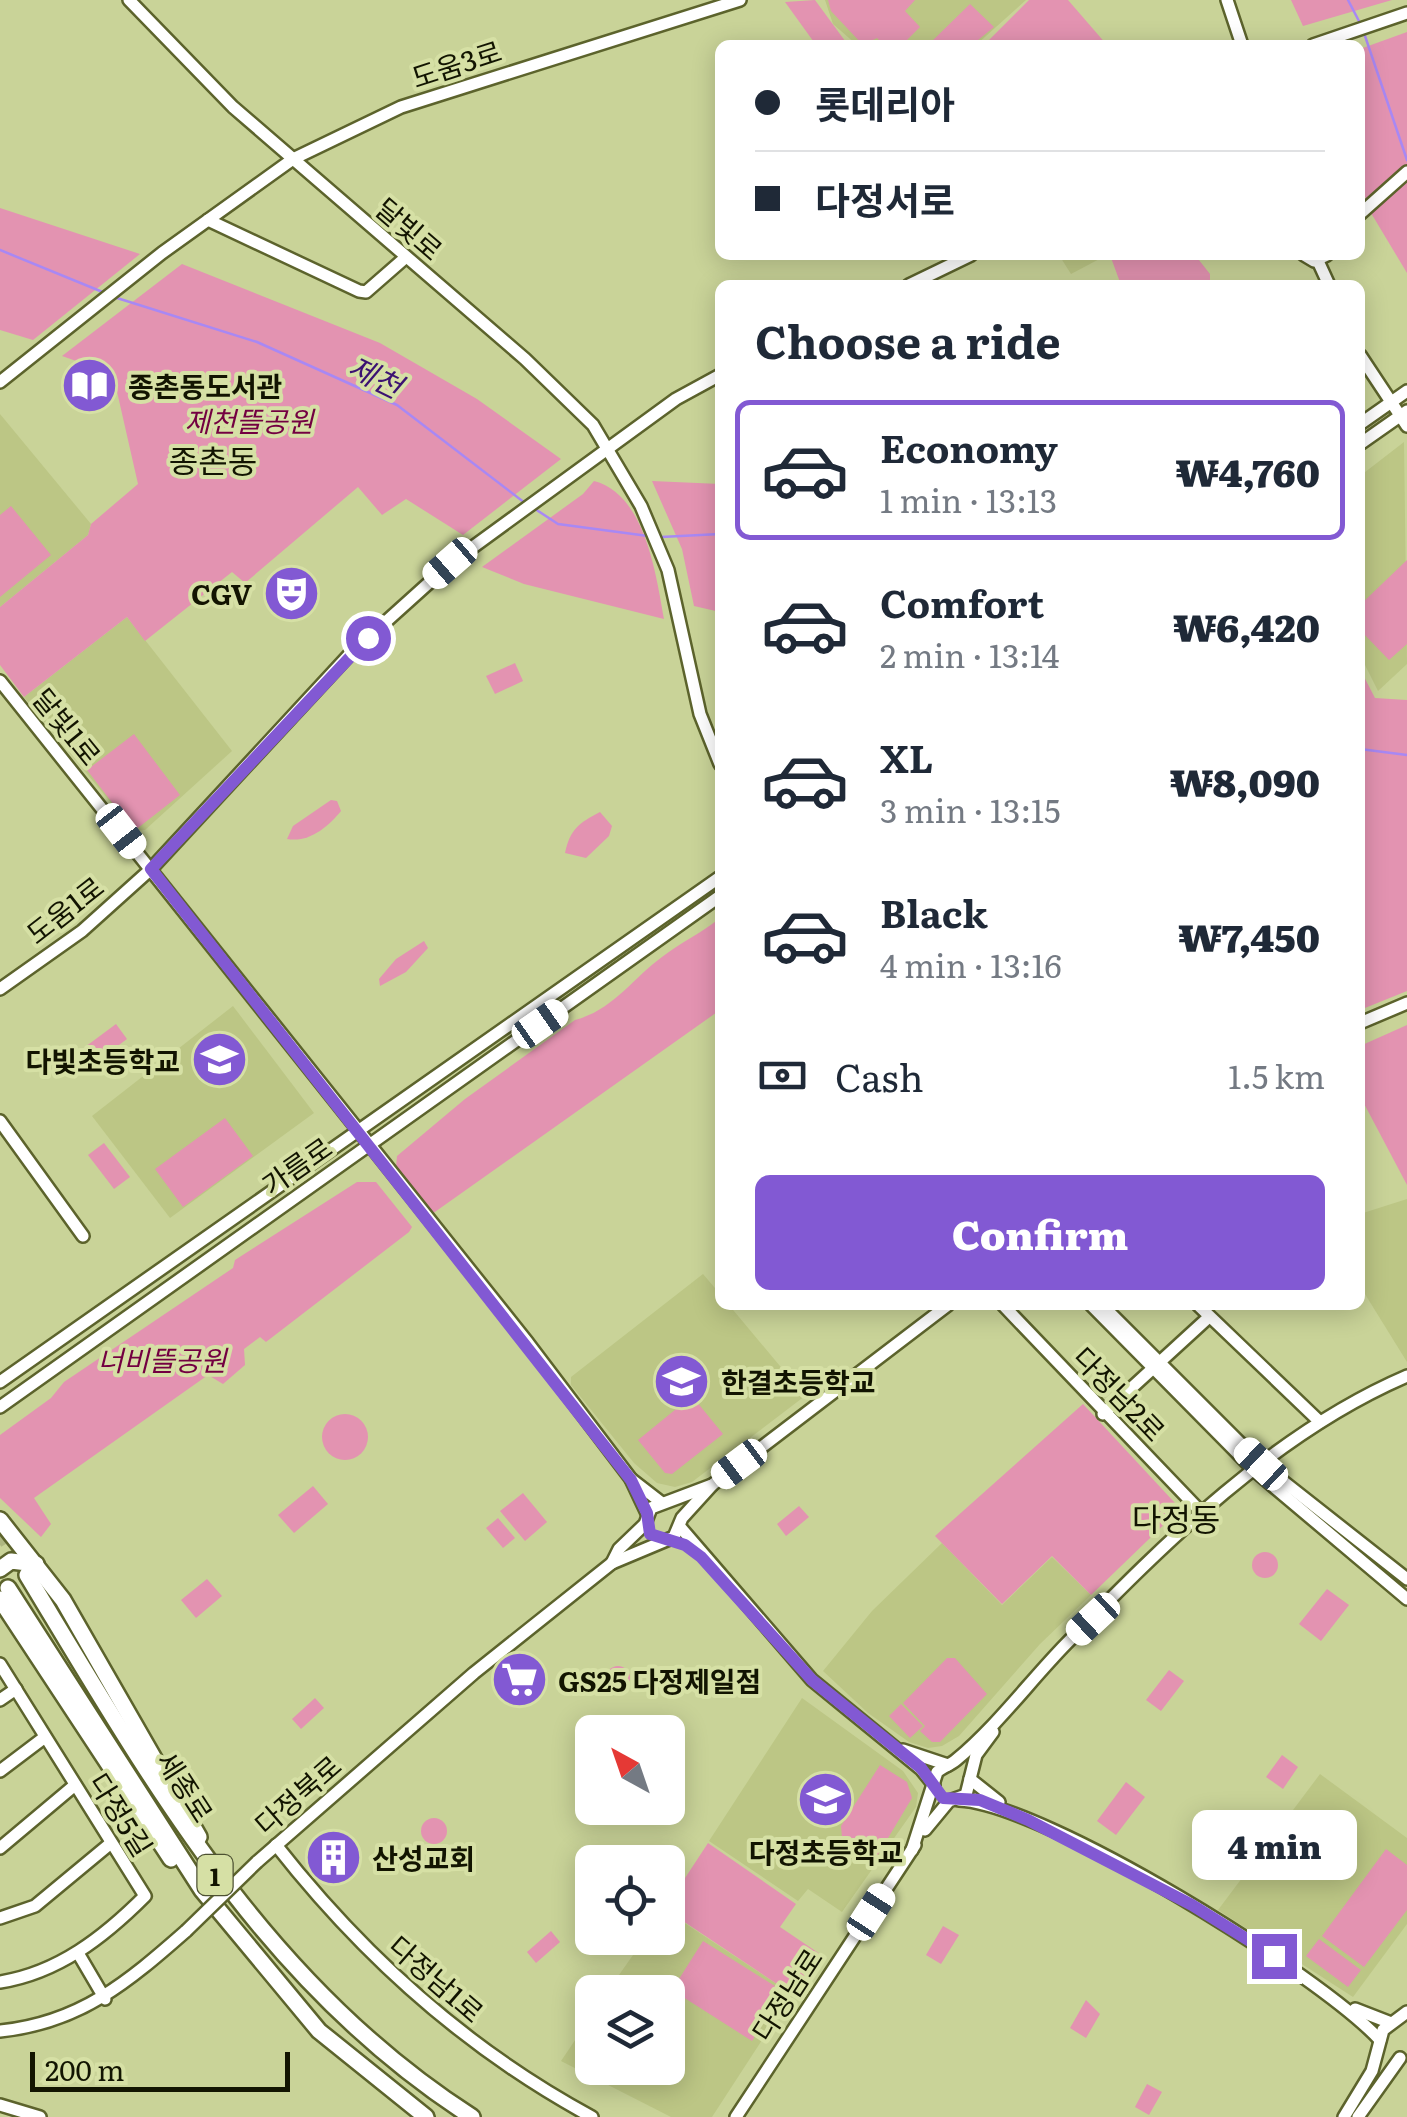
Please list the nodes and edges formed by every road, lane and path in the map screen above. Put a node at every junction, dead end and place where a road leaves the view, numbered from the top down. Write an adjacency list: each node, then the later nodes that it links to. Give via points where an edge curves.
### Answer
1 (129, 0): 7 (street, 달빛로)
2 (740, 0): 7 (street, 도움3로, via 401,108)
3 (1227, 0): 5 (street)
4 (1407, 14): 6 (street)
5 (1240, 40)
6 (1327, 40)
7 (293, 159): 10 (street, 도움3로); 11 (street, 달빛로)
8 (1407, 172): 9 (street)
9 (1365, 209)
10 (208, 220): 11 (street, via 358,291 366,292); 16 (street, 도움3로)
11 (406, 257): 22 (street, 달빛로, via 563,393)
12 (962, 260): 13 (street)
13 (920, 280)
14 (1365, 363): 18 (street)
15 (715, 378): 22 (street)
16 (0, 382)
17 (1407, 391): 18 (street)
18 (1391, 403): 19 (street); 20 (street)
19 (1404, 418): 21 (street)
20 (1365, 421)
21 (1365, 441)
22 (608, 448): 24 (street, 달빛로, via 668,570 700,714); 25 (street, 도움1로, via 384,621)
23 (0, 681): 25 (street, 달빛1로)
24 (715, 750)
25 (151, 869): 28 (street, 도움1로, via 82,931); 32 (street, 달빛1로)
26 (715, 881): 32 (street, 가름로)
27 (715, 900): 33 (street, 가름로)
28 (0, 989)
29 (1407, 1003): 30 (street)
30 (1365, 1021)
31 (0, 1121): 34 (street)
32 (356, 1132): 33 (street, 달빛1로); 43 (street, 가름로)
33 (367, 1146): 44 (street, 가름로); 48 (street, 달빛1로)
34 (83, 1236)
35 (941, 1310): 49 (street)
36 (1008, 1310): 45 (street, 다정남2로)
37 (1096, 1310): 41 (street)
38 (1106, 1310): 41 (street)
39 (1203, 1310): 40 (street)
40 (1209, 1317): 41 (street); 46 (street)
41 (1155, 1366): 45 (street); 47 (street)
42 (1407, 1376): 46 (street)
43 (0, 1382)
44 (1, 1407)
45 (1103, 1414): 51 (street, 다정남2로)
46 (1320, 1422): 47 (street)
47 (1258, 1467): 51 (street); 60 (street); 62 (street)
48 (631, 1480): 50 (street); 52 (street)
49 (712, 1485): 50 (street); 54 (street)
50 (666, 1504): 52 (street); 54 (street)
51 (1204, 1514): 66 (street, via 1066,1644)
52 (646, 1518): 55 (street); 57 (street)
53 (0, 1520): 59 (highway)
54 (681, 1523): 55 (street); 56 (street)
55 (665, 1539): 56 (street); 57 (street)
56 (701, 1557): 68 (street, via 812,1680)
57 (612, 1563): 77 (street, 다정북로, via 474,1672)
58 (0, 1569): 59 (highway, via 11,1561)
59 (31, 1570): 92 (highway, 1, via 113,1681 223,1886 396,2064)
60 (1407, 1578)
61 (4, 1593): 91 (highway, via 182,1875 222,1927 319,2031)
62 (1407, 1599)
63 (0, 1664): 64 (street, 다정5길)
64 (16, 1689): 65 (street); 67 (street, 다정5길)
65 (0, 1700)
66 (1009, 1708): 69 (street); 71 (street)
67 (45, 1737): 70 (street); 72 (street, 다정5길)
68 (894, 1747): 69 (street); 73 (street)
69 (950, 1765): 71 (street); 73 (street, via 937,1772)
70 (0, 1770)
71 (969, 1777): 74 (street, via 970,1788); 75 (street)
72 (74, 1785): 76 (street, 다정5길); 78 (street)
73 (934, 1787): 74 (street); 79 (street)
74 (954, 1800): 75 (street, via 980,1800); 79 (street)
75 (1028, 1820): 84 (street, via 1192,1905)
76 (111, 1843): 80 (street, via 35,1906); 81 (street, 다정5길, via 144,1896)
77 (276, 1845): 83 (street, 다정북로, bridge); 93 (street, 다정남1로, via 343,1926 407,1988 496,2060)
78 (0, 1848)
79 (912, 1850): 94 (street, 다정남로)
80 (0, 1918)
81 (78, 1953): 82 (street, 다정5길); 83 (street)
82 (0, 1982)
83 (105, 1999): 86 (street, 다정북로)
84 (1337, 2002): 85 (street); 87 (street)
85 (1400, 2020): 87 (street)
86 (0, 2031)
87 (1380, 2042): 88 (street, via 1390,2056); 95 (street, via 1372,2071)
88 (1404, 2057): 96 (street)
89 (0, 2105): 90 (street)
90 (40, 2117)
91 (426, 2117)
92 (472, 2117)
93 (592, 2117)
94 (736, 2117)
95 (1344, 2117)
96 (1358, 2117)

